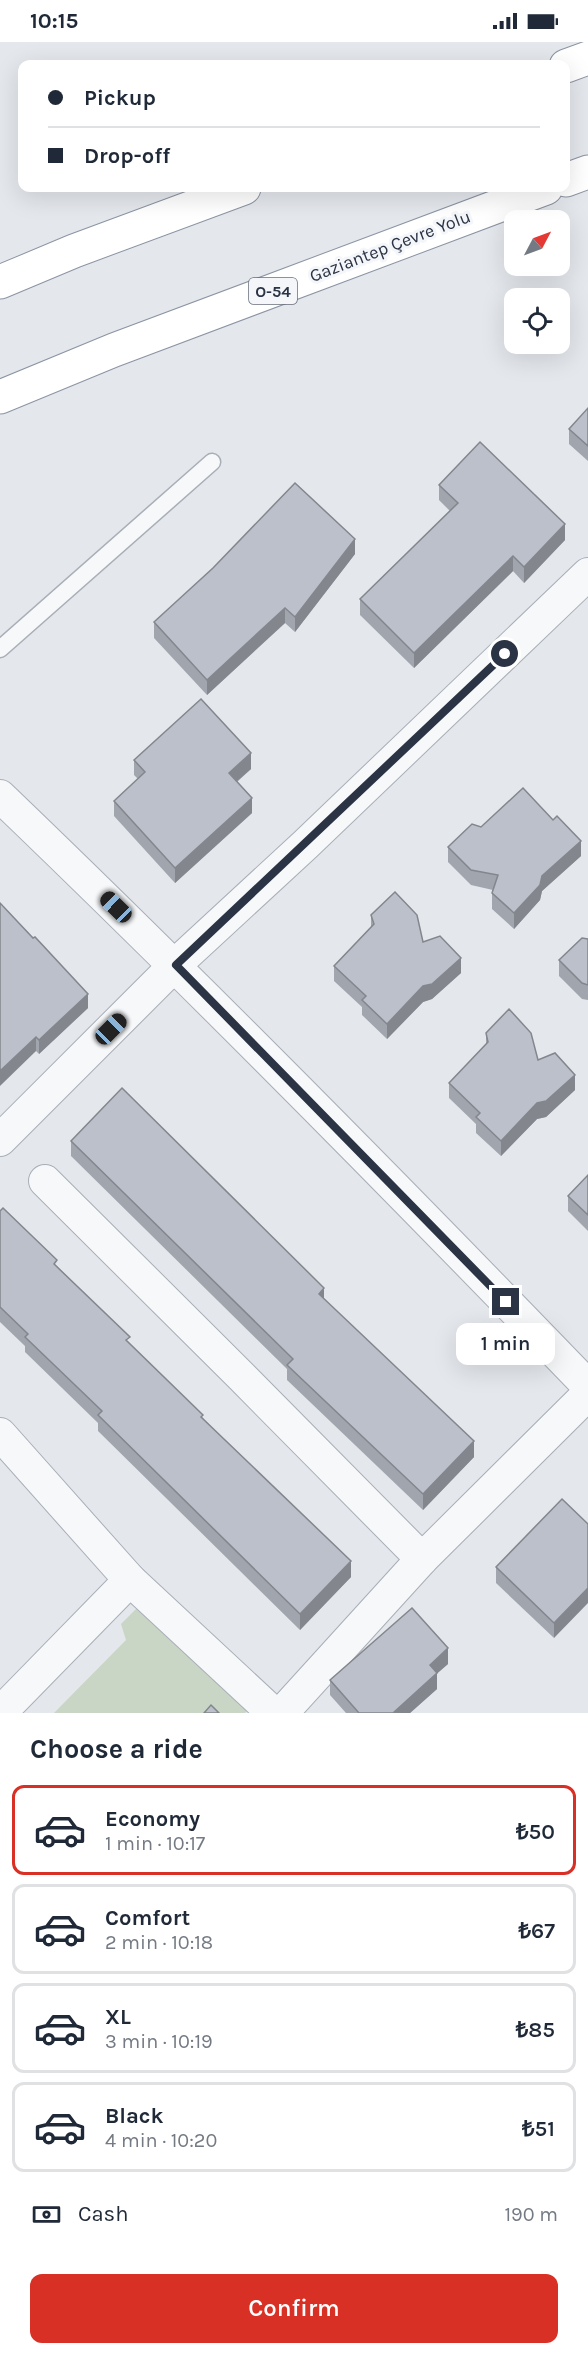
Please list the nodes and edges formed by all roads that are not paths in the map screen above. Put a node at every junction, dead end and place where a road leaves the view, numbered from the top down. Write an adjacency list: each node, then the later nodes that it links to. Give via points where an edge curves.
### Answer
1 (588, 58): 2 (highway)
2 (570, 65)
3 (588, 172): 4 (highway)
4 (570, 179)
5 (233, 192): 7 (highway)
6 (535, 192): 8 (highway, Gaziantep Çevre Yolu / O-54)
7 (0, 282)
8 (0, 397)
9 (212, 462): 11 (lane)
10 (588, 574): 13 (street)
11 (0, 650)
12 (0, 796): 13 (street)
13 (176, 965): 14 (street); 16 (street)
14 (0, 1140)
15 (45, 1181): 19 (street)
16 (588, 1386)
17 (588, 1394): 19 (street)
18 (0, 1434): 20 (street)
19 (422, 1559): 23 (street)
20 (130, 1580): 21 (street); 22 (street)
21 (0, 1713)
22 (273, 1713)
23 (282, 1713)

